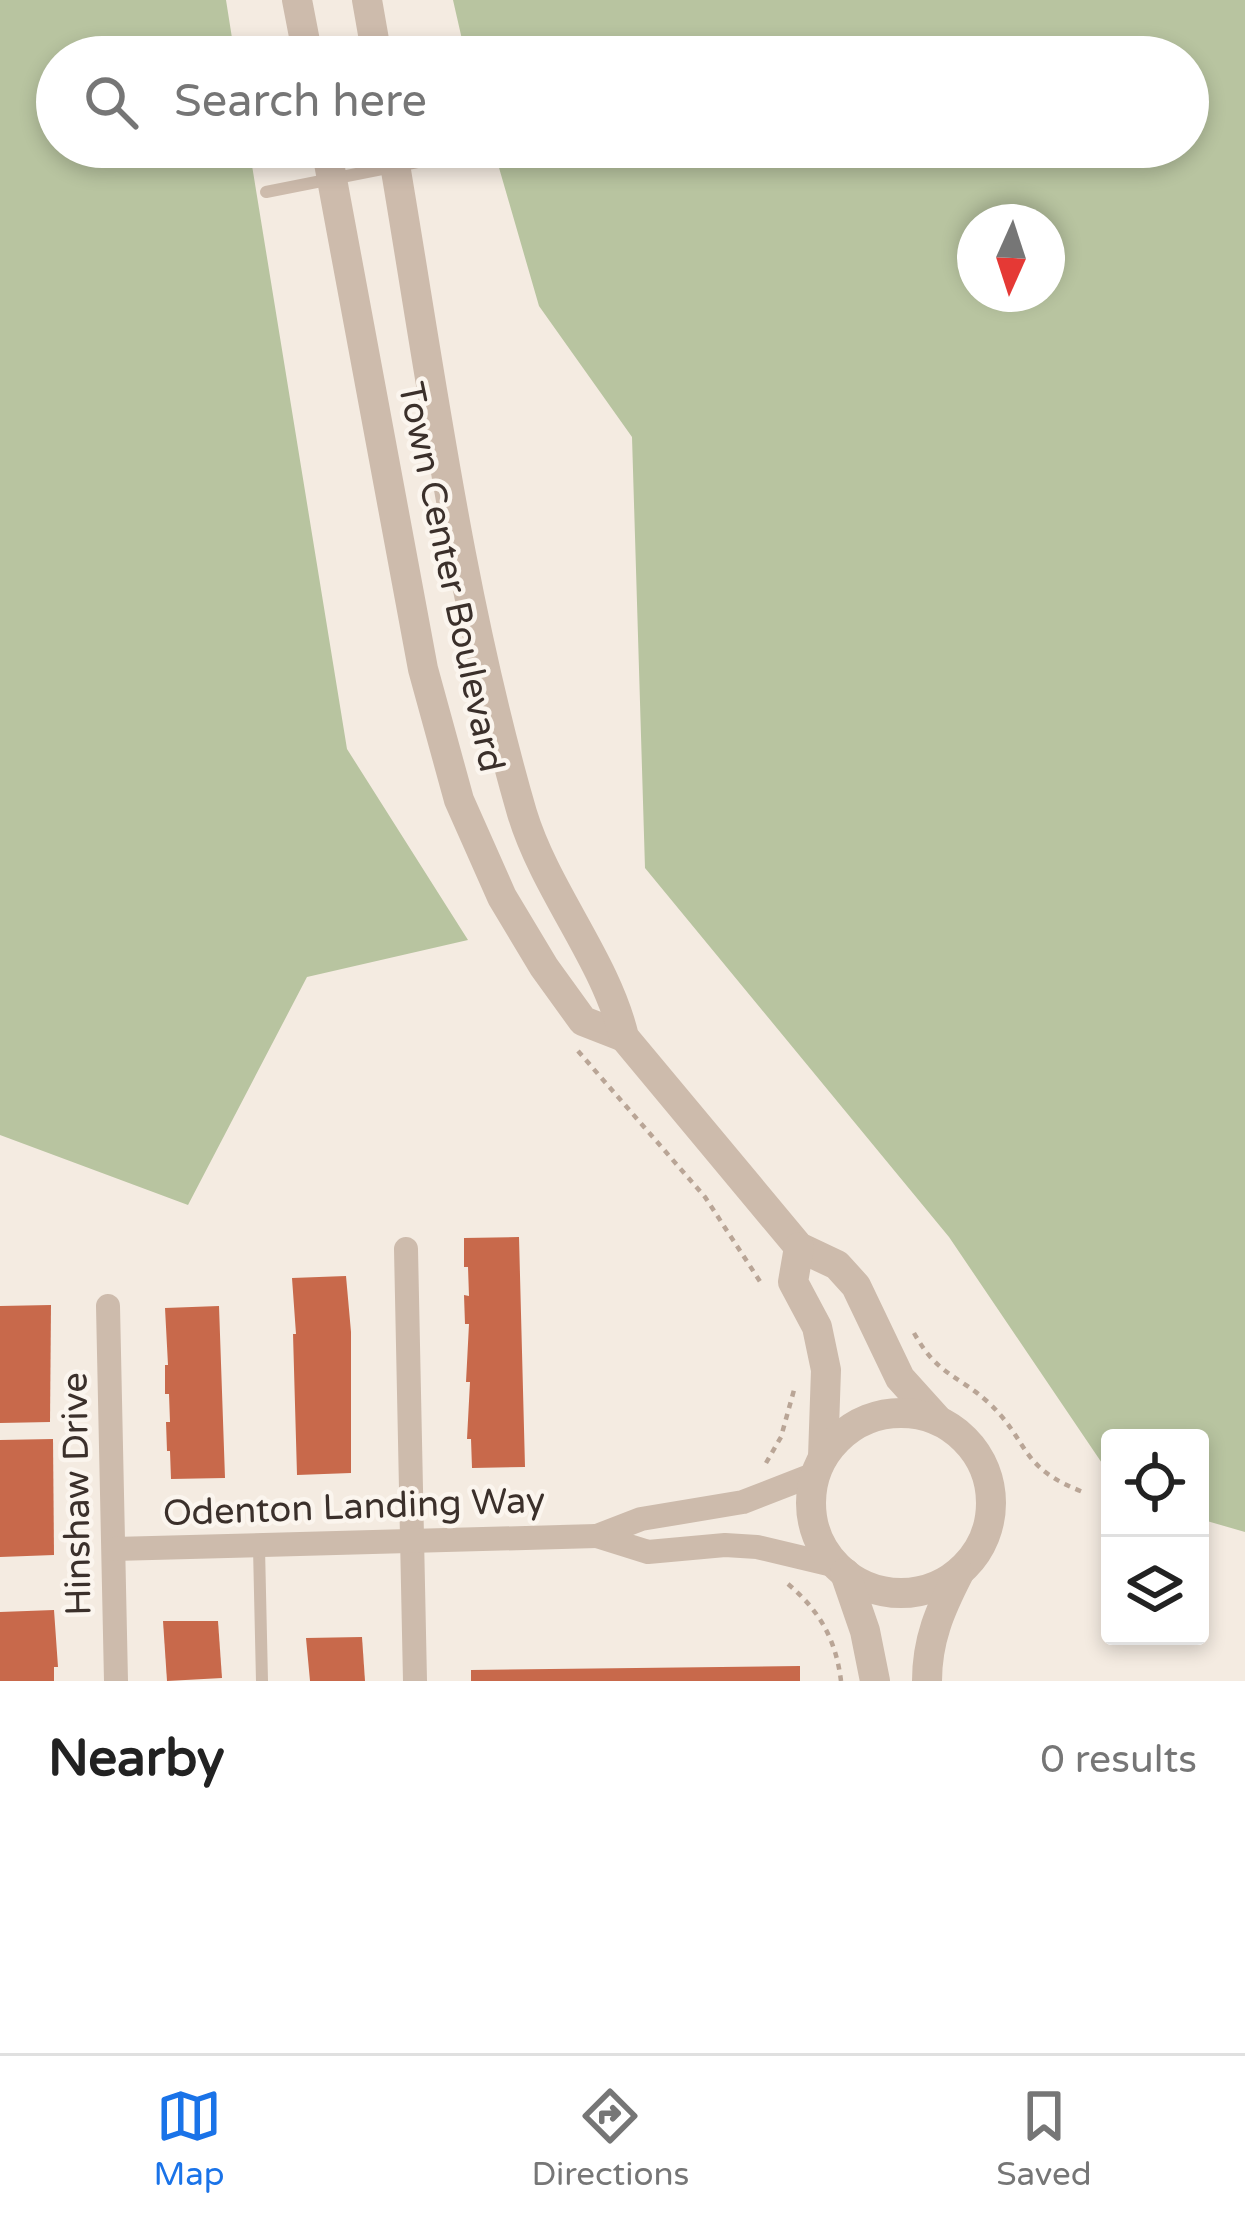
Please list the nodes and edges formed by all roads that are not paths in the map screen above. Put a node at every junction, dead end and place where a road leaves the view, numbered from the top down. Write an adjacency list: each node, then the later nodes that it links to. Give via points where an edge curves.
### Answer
1 (297, 0): 3 (street)
2 (367, 0): 4 (street)
3 (304, 36)
4 (373, 36)
5 (316, 168): 8 (lane)
6 (330, 168): 9 (street, Town Center Boulevard, via 423,669 459,800 544,967 583,1021)
7 (396, 168): 9 (street, Town Center Boulevard, via 489,687 524,818 616,1002)
8 (266, 192)
9 (624, 1037): 10 (street, Town Center Boulevard)
10 (799, 1247): 13 (street, Town Center Boulevard, via 837,1264 856,1286 900,1378); 14 (street, via 794,1282 817,1327 826,1370)
11 (406, 1249): 16 (street)
12 (108, 1306): 18 (street, Hinshaw Drive)
13 (937, 1419): 14 (street, via 886,1413 861,1421); 20 (street, Town Center Boulevard, via 962,1435 990,1481 988,1532)
14 (819, 1465): 15 (street, Odenton Landing Way, via 743,1502 641,1519); 19 (street, via 811,1515)
15 (597, 1536): 16 (street, Odenton Landing Way); 19 (street, Odenton Landing Way, via 648,1552 758,1547)
16 (413, 1544): 17 (street, Odenton Landing Way); 23 (street)
17 (259, 1547): 18 (street, Odenton Landing Way); 22 (lane)
18 (114, 1550): 21 (street, Hinshaw Drive)
19 (841, 1569): 20 (street, via 861,1584 911,1593); 24 (street)
20 (959, 1573): 25 (street, Town Center Boulevard, via 935,1620)
21 (116, 1681)
22 (262, 1681)
23 (415, 1681)
24 (875, 1681)
25 (927, 1681)

